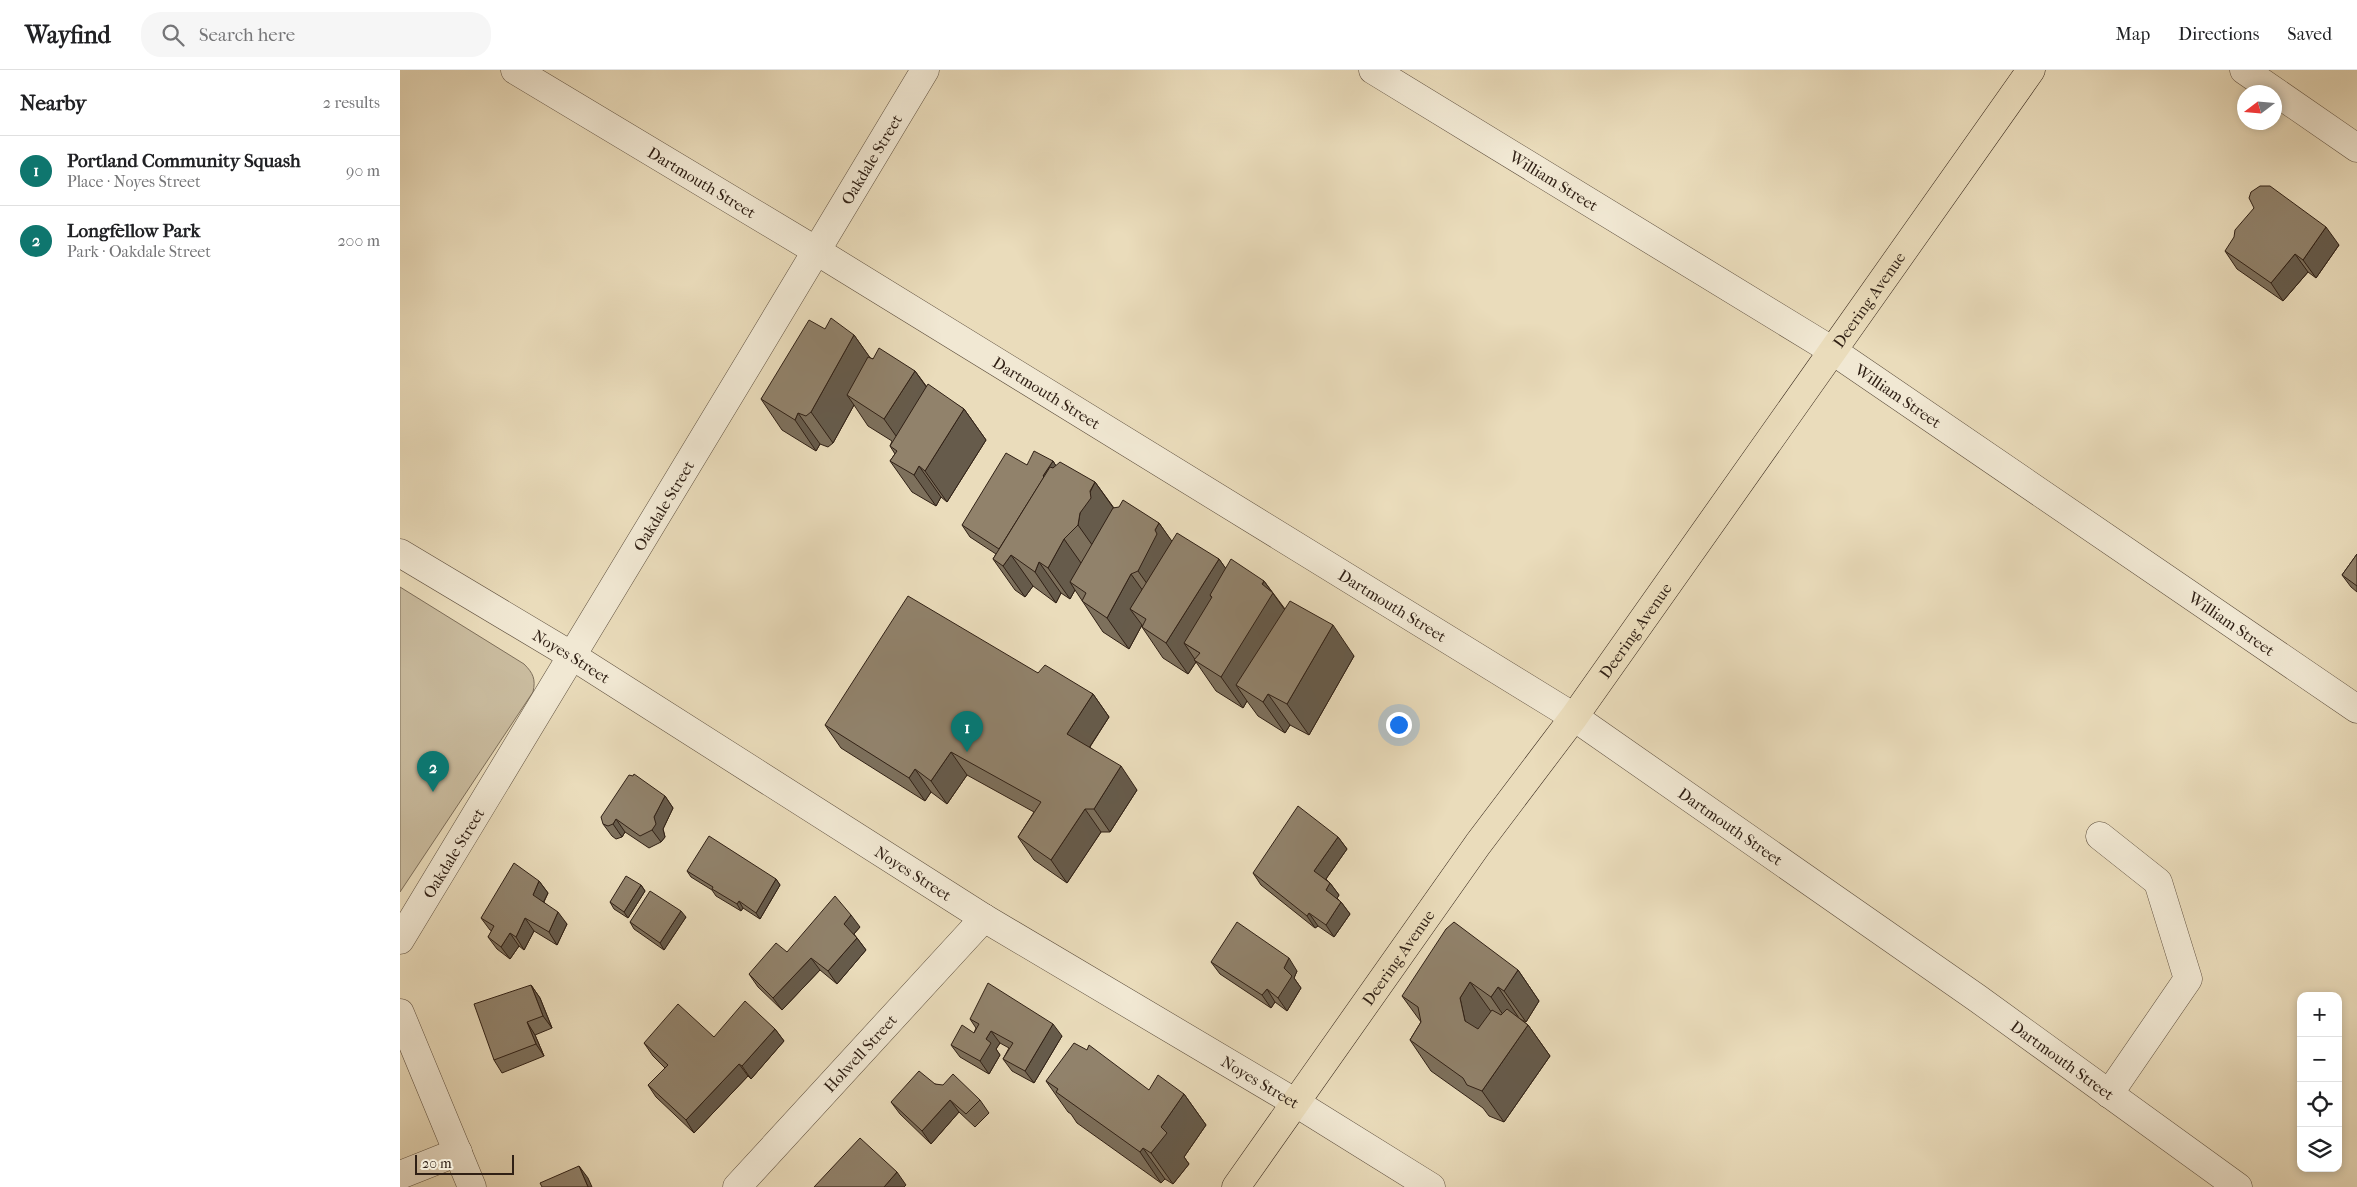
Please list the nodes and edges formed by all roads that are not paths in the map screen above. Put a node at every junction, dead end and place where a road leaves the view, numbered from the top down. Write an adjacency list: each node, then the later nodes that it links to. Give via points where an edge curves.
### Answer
1 (515, 70): 7 (street, Dartmouth Street)
2 (925, 70): 7 (street, Oakdale Street)
3 (1373, 70): 8 (street, William Street)
4 (2031, 70): 8 (main road, Deering Avenue)
5 (2244, 70): 6 (street)
6 (2357, 148)
7 (815, 250): 10 (street, Oakdale Street); 12 (street, Dartmouth Street)
8 (1833, 351): 11 (street, William Street); 12 (main road, Deering Avenue)
9 (400, 553): 10 (street, Noyes Street)
10 (574, 657): 14 (street, Noyes Street); 15 (street, Oakdale Street)
11 (2357, 709)
12 (1574, 717): 17 (street, Dartmouth Street); 18 (main road, Deering Avenue, via 1478,844)
13 (2100, 836): 17 (street, via 2158,882 2188,979)
14 (984, 918): 18 (street, Noyes Street); 22 (street, Holwell Street)
15 (400, 940)
16 (400, 1014): 19 (street)
17 (2109, 1094): 25 (street, Dartmouth Street)
18 (1296, 1103): 23 (main road, Deering Avenue); 24 (street, Noyes Street)
19 (458, 1152): 20 (street); 21 (street)
20 (400, 1175)
21 (472, 1187)
22 (737, 1187)
23 (1236, 1187)
24 (1431, 1187)
25 (2238, 1187)

